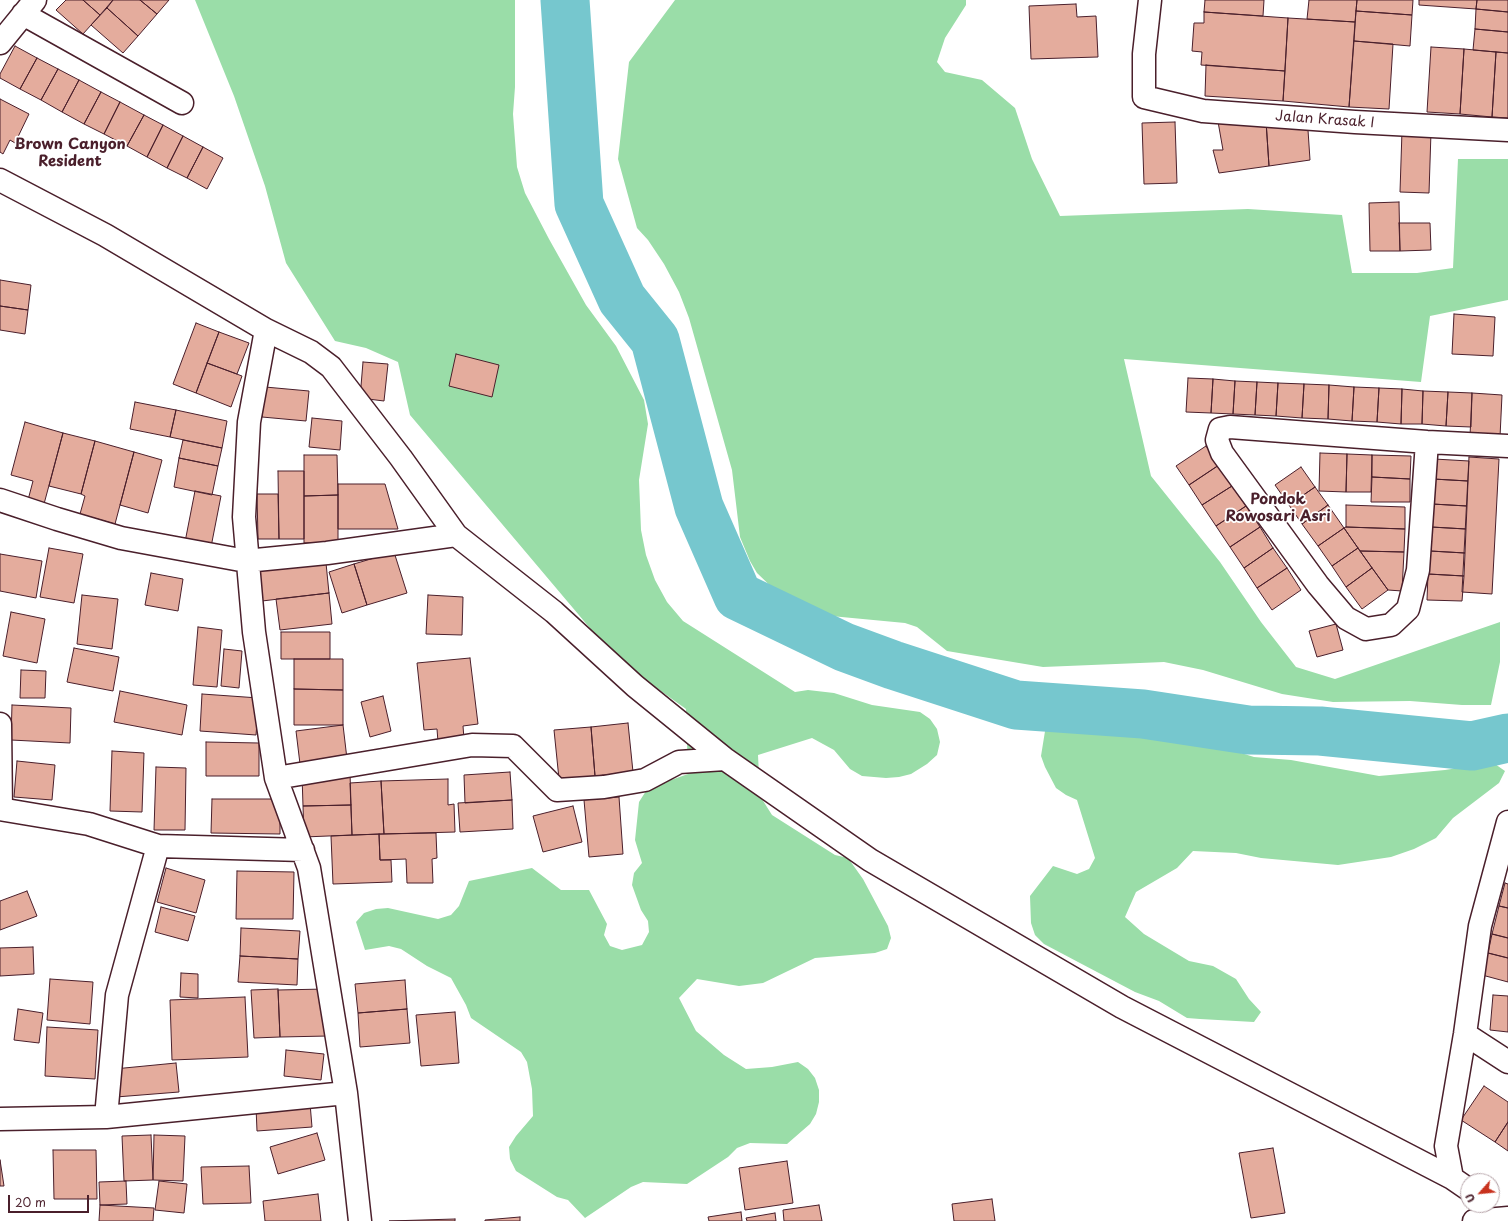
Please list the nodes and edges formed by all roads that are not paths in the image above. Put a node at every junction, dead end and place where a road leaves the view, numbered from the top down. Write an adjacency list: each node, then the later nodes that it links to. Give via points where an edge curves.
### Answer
1 (1150, 0): 5 (street, Jalan Krasak I, via 1144,54 1144,97 1203,111)
2 (29, 7): 3 (street); 4 (street)
3 (0, 42)
4 (182, 103)
5 (1508, 130)
6 (0, 180): 7 (street, via 105,235)
7 (266, 330): 11 (street, via 311,352 331,367); 12 (street, via 249,422 244,517)
8 (1427, 442): 8 (street, via 1418,570 1408,609 1391,625 1366,630 1346,618 1318,585 1222,453 1217,440 1220,429 1230,427); 9 (street)
9 (1508, 446)
10 (0, 500): 12 (street, via 121,538)
11 (456, 535): 12 (street, via 327,553); 14 (street, via 554,612 635,686)
12 (246, 561): 15 (street)
13 (0, 724): 16 (street)
14 (725, 759): 15 (street, via 679,762 645,780 604,787 557,790 513,746 472,745); 25 (street, via 870,860 1115,1003)
15 (276, 778): 19 (street)
16 (1, 809): 18 (street, via 89,824)
17 (1508, 822): 20 (street, via 1480,926)
18 (158, 846): 19 (street); 23 (street, via 117,995)
19 (303, 850): 22 (street, via 315,898)
20 (1465, 1034): 21 (street); 25 (street, via 1446,1146)
21 (1508, 1062)
22 (346, 1093): 23 (street); 27 (street)
23 (106, 1117): 24 (street)
24 (0, 1119)
25 (1460, 1183)
26 (1508, 1217): 28 (street)
27 (360, 1221)
28 (1474, 1221)

